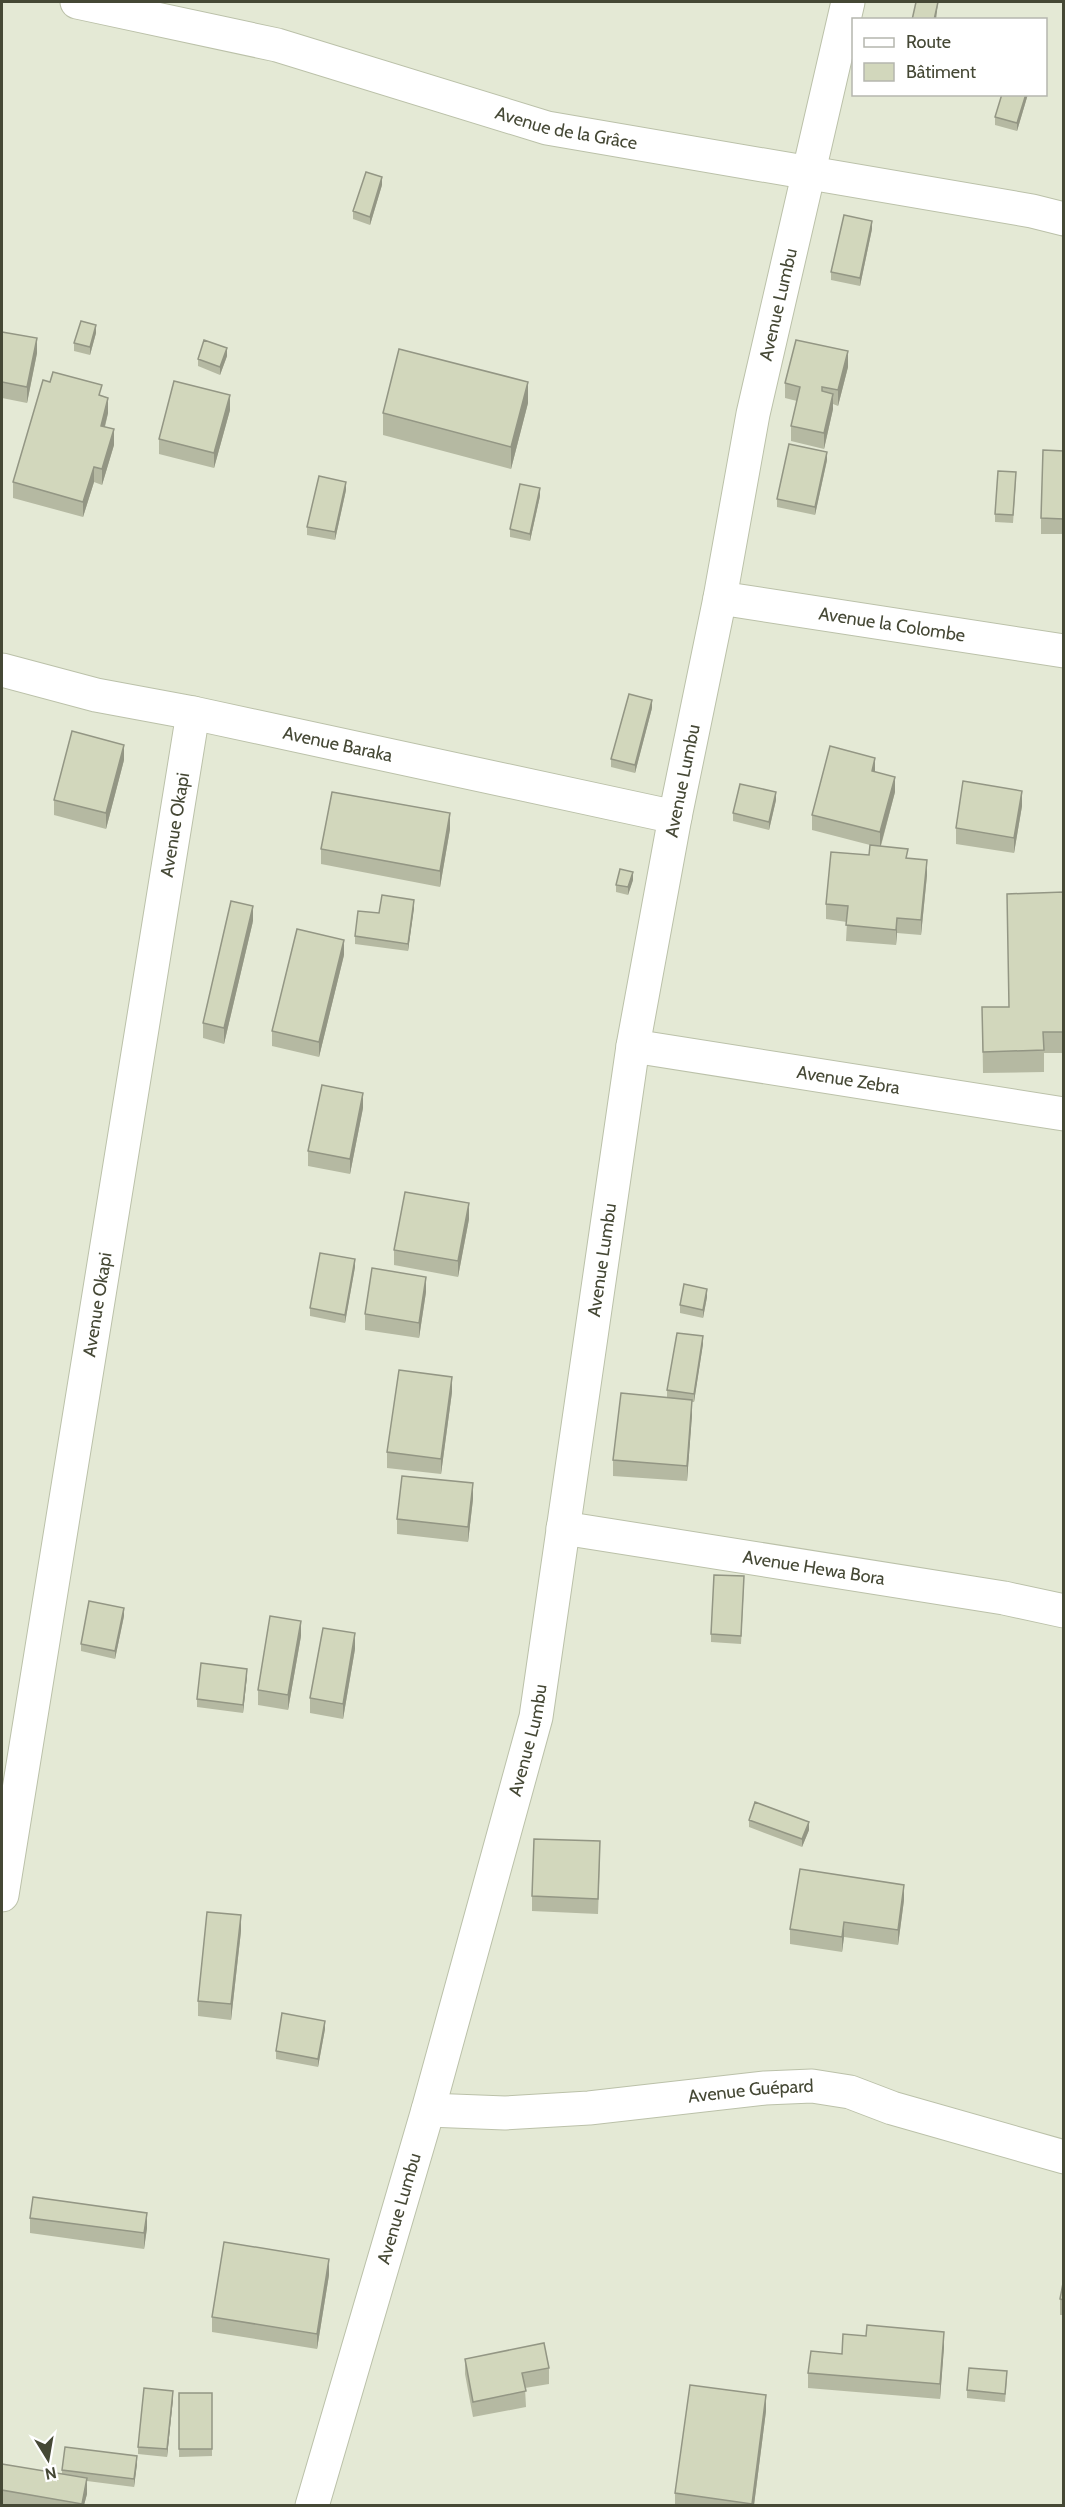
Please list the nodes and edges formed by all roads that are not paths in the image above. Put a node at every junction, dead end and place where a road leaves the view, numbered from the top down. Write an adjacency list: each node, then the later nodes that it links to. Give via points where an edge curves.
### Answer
1 (77, 2): 3 (street, Avenue de la Grâce, via 277,45 547,128)
2 (848, 2): 3 (street, Avenue Lumbu)
3 (810, 173): 4 (street, Avenue de la Grâce); 5 (street, Avenue Lumbu, via 753,414)
4 (1064, 219)
5 (720, 598): 6 (street, Avenue la Colombe); 9 (street, Avenue Lumbu)
6 (1064, 651)
7 (2, 670): 8 (street, Avenue Baraka, via 96,695)
8 (193, 713): 9 (street, Avenue Baraka); 14 (street, Avenue Okapi)
9 (675, 817): 10 (street, Avenue Lumbu)
10 (633, 1046): 11 (street, Avenue Zebra); 12 (street, Avenue Lumbu)
11 (1064, 1114)
12 (563, 1528): 13 (street, Avenue Hewa Bora, via 867,1575); 15 (street, Avenue Lumbu, via 536,1717)
13 (1064, 1611)
14 (2, 1895)
15 (428, 2110): 16 (street, Avenue Guépard, via 505,2113 578,2109 812,2086 850,2092 892,2109); 17 (street, Avenue Lumbu)
16 (1064, 2157)
17 (312, 2505)

